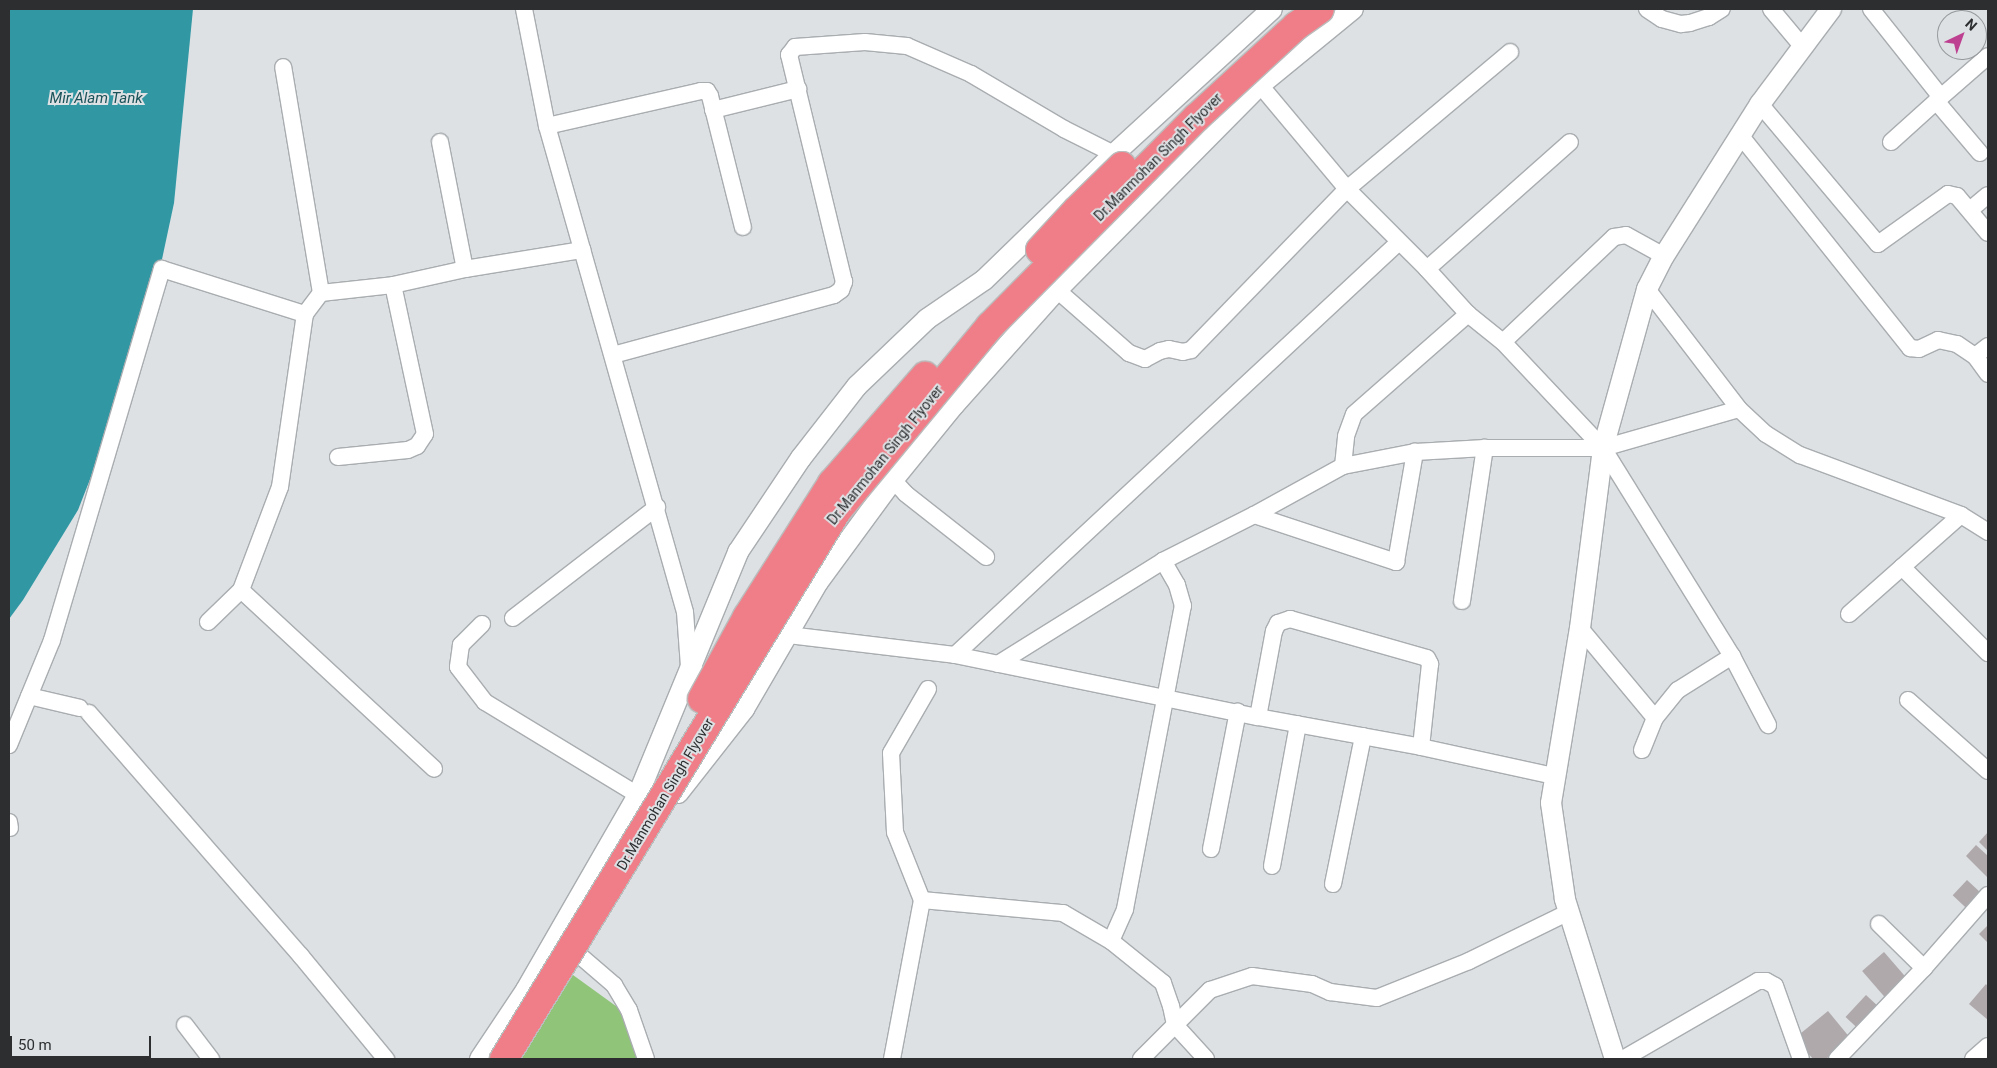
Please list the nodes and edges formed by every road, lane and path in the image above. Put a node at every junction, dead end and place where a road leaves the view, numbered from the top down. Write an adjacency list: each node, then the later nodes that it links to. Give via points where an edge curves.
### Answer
1 (524, 9): 19 (street)
2 (1272, 9): 25 (street)
3 (1296, 9): 107 (highway, Dr.Manmohan Singh Flyover, bridge, via 1250,44 1076,210 832,483 747,618 534,992)
4 (1647, 9): 5 (street, via 1662,19 1680,24 1690,24)
5 (1722, 9)
6 (1771, 9): 10 (street)
7 (1831, 9): 10 (street)
8 (1871, 9): 16 (street)
9 (1337, 11): 14 (street); 108 (highway, Dr.Manmohan Singh Flyover, bridge, via 1296,26 1196,118 990,326 837,511)
10 (1802, 46): 17 (street)
11 (1510, 52): 26 (street)
12 (1986, 60): 16 (street)
13 (283, 66): 39 (street)
14 (1260, 85): 26 (street); 38 (street)
15 (798, 88): 18 (street); 25 (street, via 789,54 795,47 865,42 907,46 971,74 1064,129); 44 (street, via 844,282 841,290 834,296)
16 (1939, 99): 23 (street); 24 (street)
17 (1760, 104): 20 (street); 28 (street, via 1878,244 1948,194 1957,196)
18 (713, 110): 19 (street, via 707,91 701,90); 29 (street)
19 (547, 126): 32 (street)
20 (1740, 135): 33 (street); 45 (street, via 1910,348 1919,349 1938,340 1957,344)
21 (440, 142): 35 (street)
22 (1570, 142): 34 (street)
23 (1891, 142)
24 (1980, 153)
25 (1114, 154): 73 (street, via 984,280 927,318 857,386 802,458 738,552)
26 (1347, 189): 31 (street); 38 (street, via 1191,350 1169,349 1145,359 1129,353)
27 (1988, 195): 28 (street)
28 (1970, 210): 30 (street)
29 (742, 227)
30 (1988, 233)
31 (1399, 242): 34 (street); 70 (street)
32 (582, 250): 35 (street); 44 (street)
33 (1664, 256): 37 (street); 42 (street, via 1626,235 1614,238)
34 (1427, 268): 41 (street)
35 (464, 269): 36 (street)
36 (393, 285): 39 (street); 51 (street, via 425,434 417,446 408,450)
37 (1647, 289): 47 (street); 49 (street)
38 (1057, 290): 53 (street, via 954,405)
39 (321, 293): 40 (street)
40 (305, 314): 61 (street, via 280,487); 75 (street, via 162,269 52,640)
41 (1468, 314): 42 (street); 52 (street, via 1354,414 1346,436)
42 (1502, 342): 49 (street)
43 (1988, 346): 45 (street)
44 (613, 355): 54 (street)
45 (1975, 356): 46 (street)
46 (1988, 374)
47 (1739, 409): 49 (street); 56 (street, via 1766,434 1800,455)
48 (1486, 448): 49 (street); 50 (street); 62 (street)
49 (1603, 448): 67 (street); 71 (street)
50 (1415, 452): 52 (street); 55 (street, via 1396,562)
51 (338, 457)
52 (1343, 466): 55 (street)
53 (893, 480): 58 (street, via 906,494); 68 (street, via 818,582)
54 (657, 507): 64 (street); 73 (street, via 685,612)
55 (1254, 515): 59 (street)
56 (1961, 515): 57 (street); 60 (street)
57 (1988, 532)
58 (986, 556)
59 (1163, 561): 72 (street); 76 (street, via 1177,585 1183,606)
60 (1902, 567): 63 (street); 69 (street)
61 (240, 590): 65 (street); 88 (street)
62 (1462, 601)
63 (1849, 614)
64 (513, 618)
65 (208, 622)
66 (482, 624): 91 (street, via 461,645 458,667 485,702)
67 (1580, 628): 81 (street); 90 (street)
68 (788, 635): 70 (street); 78 (street)
69 (1988, 653)
70 (955, 655): 72 (street)
71 (1732, 656): 81 (street, via 1678,690); 83 (street)
72 (998, 664): 76 (street)
73 (689, 667): 78 (street); 91 (street)
74 (928, 689): 96 (street, via 891,753 895,832)
75 (29, 696): 85 (street); 105 (street, via 84,710)
76 (1165, 698): 79 (street); 99 (street, via 1125,909)
77 (1908, 700): 89 (street)
78 (744, 709): 100 (street, via 657,821)
79 (1238, 712): 80 (street); 92 (street)
80 (1258, 717): 82 (street); 86 (street, via 1274,631 1278,623 1290,619 1427,658 1430,664)
81 (1655, 718): 87 (street)
82 (1298, 724): 84 (street); 93 (street)
83 (1768, 725)
84 (1363, 736): 86 (street); 94 (street)
85 (9, 745)
86 (1421, 747): 90 (street)
87 (1642, 750)
88 (434, 769)
89 (1988, 771)
90 (1554, 776): 97 (street, via 1551,803)
91 (638, 795): 106 (street, via 526,990)
92 (1211, 849)
93 (1272, 866)
94 (1333, 884)
95 (1988, 896): 101 (street)
96 (922, 900): 99 (street, via 1063,913); 111 (street)
97 (1569, 912): 103 (street, via 1469,961 1377,998 1330,992 1312,984 1252,976 1210,990); 114 (street)
98 (1879, 924): 101 (street)
99 (1111, 941): 103 (street, via 1163,983)
100 (578, 954): 109 (street); 110 (street, via 614,985 629,1010)
101 (1924, 968): 117 (street)
102 (185, 1025): 104 (street)
103 (1175, 1025): 112 (street); 113 (street)
104 (211, 1059)
105 (386, 1059)
106 (480, 1059)
107 (488, 1059)
108 (504, 1059)
109 (511, 1059)
110 (646, 1059)
111 (892, 1059)
112 (1141, 1059)
113 (1206, 1059)
114 (1615, 1059)
115 (1623, 1059): 116 (street, via 1758,981 1775,986)
116 (1801, 1059)
117 (1837, 1059)

